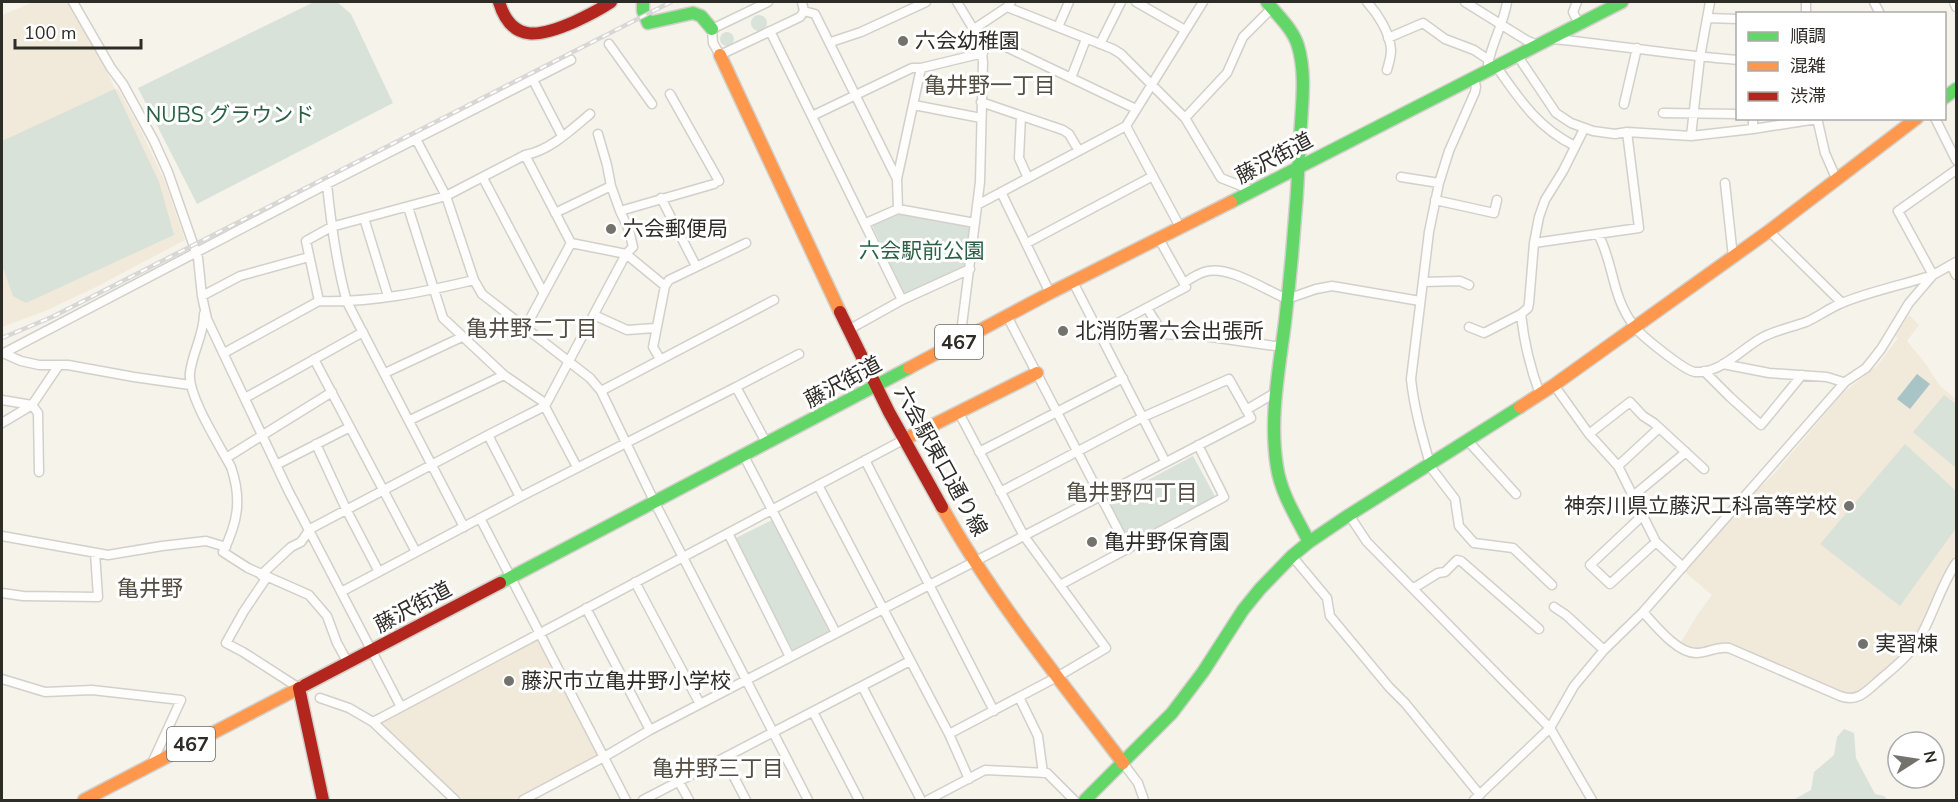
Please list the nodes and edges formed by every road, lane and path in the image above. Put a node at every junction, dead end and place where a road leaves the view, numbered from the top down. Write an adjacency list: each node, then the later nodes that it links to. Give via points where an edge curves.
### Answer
1 (73, 2): 120 (street, via 154,141)
2 (499, 2): 3 (main road, via 510,23 526,34 538,35)
3 (611, 2)
4 (643, 2): 29 (main road, via 648,23 693,13)
5 (768, 2): 29 (street)
6 (802, 2): 23 (street)
7 (926, 2): 35 (street)
8 (957, 2): 32 (street)
9 (1069, 2): 28 (street)
10 (1121, 2): 38 (street)
11 (1136, 2): 30 (street)
12 (1203, 2): 30 (street)
13 (1367, 2): 33 (street)
14 (1466, 2): 26 (street)
15 (1507, 2): 26 (street)
16 (1577, 2): 27 (street, via 1573,12)
17 (1622, 2): 27 (main road, 藤沢街道 / 467)
18 (1710, 2): 24 (street)
19 (1954, 2): 22 (street)
20 (1009, 4): 28 (street); 32 (street)
21 (1270, 5): 67 (street, via 1243,37 1227,74); 85 (main road, via 1294,37 1300,56)
22 (1956, 7)
23 (804, 11): 31 (street, via 800,17); 35 (street, via 815,14)
24 (1707, 18): 25 (street); 43 (street)
25 (1736, 19)
26 (1501, 24): 36 (street); 46 (street, via 1493,42)
27 (1579, 24): 36 (main road, 藤沢街道 / 467)
28 (1058, 27): 34 (street)
29 (712, 29): 41 (street, via 713,43)
30 (1185, 30): 52 (street)
31 (770, 31): 41 (street); 64 (street)
32 (976, 31): 40 (street); 49 (street)
33 (1388, 38): 46 (street, via 1423,23 1445,39 1474,50); 48 (street, via 1391,54)
34 (1086, 39): 38 (street); 49 (street)
35 (831, 42): 54 (street)
36 (1543, 42): 39 (street); 42 (main road, 藤沢街道 / 467)
37 (609, 44): 56 (street)
38 (1100, 44): 52 (street, via 1121,54)
39 (1637, 48): 43 (street); 57 (street)
40 (983, 53): 47 (street); 55 (street)
41 (720, 55): 156 (main road, 六会駅東口通り線)
42 (1516, 55): 46 (main road, 藤沢街道 / 467); 74 (street, via 1556,113)
43 (1700, 57): 45 (street); 62 (street)
44 (571, 60): 51 (street)
45 (1736, 60)
46 (1491, 66): 50 (main road, 藤沢街道 / 467); 81 (street, via 1542,125)
47 (921, 68): 54 (street, via 899,73); 58 (street)
48 (1387, 70)
49 (1071, 78): 59 (street)
50 (1474, 78): 85 (main road, 藤沢街道 / 467); 93 (street, via 1475,92)
51 (533, 80): 78 (street); 80 (street)
52 (1152, 84): 59 (street); 67 (street)
53 (670, 94): 100 (street, via 716,182)
54 (856, 95): 64 (street); 92 (street)
55 (981, 102): 65 (street); 66 (street)
56 (652, 104)
57 (1624, 104)
58 (914, 105): 66 (street); 92 (street)
59 (1136, 109): 73 (street)
60 (1663, 113): 62 (street)
61 (590, 114): 78 (street)
62 (1694, 114): 63 (street); 79 (street)
63 (1736, 114)
64 (812, 116): 109 (street)
65 (1021, 116): 82 (street, via 1063,130); 90 (street, via 1019,158)
66 (981, 118): 103 (street)
67 (1185, 118): 97 (street, via 1221,178)
68 (1753, 120): 75 (street)
69 (1811, 120): 75 (street)
70 (1817, 120): 91 (street)
71 (1914, 120): 91 (main road)
72 (1936, 120): 84 (street)
73 (1126, 126): 82 (street); 87 (street)
74 (1584, 129): 76 (street); 81 (street)
75 (1754, 129): 79 (street)
76 (1627, 132): 79 (street); 114 (street, via 1639,228)
77 (598, 134): 96 (street)
78 (562, 136): 83 (street)
79 (1691, 136)
80 (416, 140): 95 (street); 99 (street)
81 (1575, 146): 119 (street, via 1545,200)
82 (1079, 151): 90 (street)
83 (525, 155): 89 (street); 107 (street)
84 (1956, 160)
85 (1298, 167): 97 (main road, 藤沢街道 / 467); 140 (main road)
86 (1956, 170): 127 (street, via 1898,211)
87 (1153, 176): 112 (street); 118 (street)
88 (1401, 177): 93 (street)
89 (483, 178): 99 (street); 136 (street)
90 (1028, 178): 98 (street)
91 (1836, 178): 113 (main road)
92 (897, 179): 105 (street)
93 (1439, 183): 101 (street)
94 (1725, 183): 123 (street)
95 (327, 184): 111 (street); 120 (street)
96 (611, 186): 106 (street); 107 (street)
97 (1254, 191): 112 (main road, 藤沢街道 / 467)
98 (1001, 192): 103 (street); 118 (street)
99 (446, 196): 104 (street); 129 (street)
100 (661, 198): 106 (street); 125 (street)
101 (1436, 200): 102 (street, via 1494,213); 131 (street)
102 (1497, 200)
103 (977, 205): 110 (street)
104 (408, 207): 108 (street); 135 (street)
105 (898, 208): 109 (street); 110 (street)
106 (620, 211): 121 (street, via 633,247)
107 (555, 213): 116 (street)
108 (364, 218): 111 (street); 139 (street)
109 (866, 223): 142 (street)
110 (975, 223): 126 (street)
111 (331, 227): 122 (street, via 306,241); 145 (street)
112 (1180, 227): 115 (main road, 藤沢街道 / 467)
113 (1769, 231): 123 (main road); 146 (street)
114 (1598, 234): 119 (street); 155 (street, via 1616,295)
115 (1159, 238): 130 (main road, 藤沢街道 / 467); 132 (street)
116 (571, 243): 121 (street); 136 (street)
117 (746, 243): 125 (street)
118 (1027, 243): 137 (street)
119 (1534, 243): 149 (street, via 1529,303)
120 (197, 253): 138 (street); 163 (street)
121 (626, 254): 134 (street); 150 (street)
122 (309, 257): 138 (street, via 240,276); 143 (street)
123 (1732, 257): 155 (main road)
124 (1954, 264): 127 (street); 128 (street)
125 (696, 266): 134 (street)
126 (970, 269): 142 (street); 160 (street)
127 (1933, 275): 146 (street); 176 (street, via 1909,303 1866,368)
128 (1956, 275)
129 (474, 280): 135 (street); 153 (street, via 482,294)
130 (1073, 282): 137 (main road, 藤沢街道 / 467); 158 (street)
131 (1423, 282): 133 (street, via 1460,281); 144 (street)
132 (1184, 283): 140 (street, via 1202,272 1224,272); 148 (street, via 1186,287)
133 (1469, 285)
134 (665, 286): 154 (street)
135 (433, 290): 139 (street); 159 (street, via 443,318)
136 (543, 292): 153 (street)
137 (1050, 293): 151 (main road, 藤沢街道 / 467)
138 (202, 296): 147 (street)
139 (388, 296): 145 (street)
140 (1287, 299): 144 (street, via 1332,286); 161 (main road)
141 (774, 300): 166 (street)
142 (903, 300): 156 (street)
143 (319, 301): 145 (street); 162 (street)
144 (1420, 301): 214 (street, via 1411,379)
145 (347, 302): 157 (street)
146 (1842, 303): 168 (street, via 1764,337)
147 (204, 308): 162 (street); 177 (street)
148 (1147, 308): 158 (street); 161 (street, via 1163,334)
149 (1521, 314): 152 (street, via 1484,333); 184 (street)
150 (594, 315): 154 (street, via 627,330); 167 (street)
151 (1007, 316): 160 (main road, 藤沢街道 / 467); 172 (street)
152 (1469, 327)
153 (525, 328): 167 (street)
154 (655, 328): 166 (street, via 653,347)
155 (1635, 328): 170 (street, via 1688,370); 179 (main road)
156 (850, 329): 178 (main road, 六会駅東口通り線)
157 (363, 332): 165 (street); 171 (street)
158 (1099, 333): 175 (street)
159 (462, 337): 171 (street); 173 (street)
160 (960, 342): 178 (main road, 藤沢街道 / 467)
161 (1282, 347): 182 (main road)
162 (224, 353): 185 (street)
163 (2, 354): 169 (street, via 30,363)
164 (799, 354): 180 (street)
165 (314, 359): 183 (street); 185 (street)
166 (660, 359): 181 (street)
167 (570, 363): 181 (street); 188 (street)
168 (1723, 364): 170 (street); 174 (street)
169 (59, 365): 177 (street); 187 (street)
170 (1704, 371): 174 (street, via 1761,425)
171 (386, 373): 193 (street)
172 (1037, 374): 190 (main road); 191 (street)
173 (504, 375): 188 (street); 193 (street)
174 (1802, 375): 176 (street)
175 (1123, 378): 191 (street); 192 (street)
176 (1845, 382): 248 (street)
177 (190, 385): 210 (street)
178 (878, 386): 200 (main road, 六会駅東口通り線); 204 (main road, 藤沢街道 / 467)
179 (1554, 386): 184 (main road); 197 (street)
180 (736, 387): 202 (street); 204 (street)
181 (601, 391): 202 (street)
182 (1278, 391): 189 (street); 238 (main road, via 1277,471)
183 (332, 392): 195 (street); 199 (street)
184 (1540, 394): 201 (main road)
185 (245, 399): 199 (street)
186 (2, 400): 187 (street)
187 (32, 405): 194 (street); 219 (street, via 38,412)
188 (545, 406): 198 (street); 217 (street)
189 (1246, 410): 192 (street, via 1229,379); 205 (street, via 1251,418)
190 (958, 411): 200 (main road); 206 (street)
191 (1056, 412): 206 (street); 207 (street)
192 (1143, 417): 207 (street); 212 (street)
193 (410, 420): 213 (street)
194 (2, 423)
195 (350, 427): 203 (street); 221 (street)
196 (1659, 428): 197 (street, via 1630,402); 208 (street); 216 (street)
197 (1589, 434): 216 (street)
198 (488, 435): 213 (street); 226 (street)
199 (262, 436): 210 (street); 215 (street)
200 (904, 439): 211 (street); 246 (main road, 六会駅東口通り線)
201 (1468, 441): 214 (main road); 223 (street)
202 (625, 442): 217 (street); 227 (street)
203 (316, 444): 215 (street); 228 (street)
204 (767, 444): 209 (main road, 藤沢街道 / 467)
205 (1198, 445): 212 (street); 241 (street, via 1224,497)
206 (979, 452): 222 (street)
207 (1077, 452): 222 (street); 224 (street)
208 (1686, 452): 218 (street); 225 (street)
209 (744, 456): 227 (main road, 藤沢街道 / 467); 229 (street)
210 (226, 458): 240 (street, via 235,479 238,513)
211 (865, 460): 220 (street); 253 (street)
212 (1165, 461): 224 (street)
213 (432, 464): 221 (street); 233 (street)
214 (1430, 464): 230 (main road); 255 (street, via 1455,498 1459,526 1474,543 1513,548)
215 (276, 465): 234 (street)
216 (1618, 466): 225 (street)
217 (577, 467): 226 (street)
218 (1704, 469)
219 (39, 472)
220 (818, 485): 229 (street); 261 (street)
221 (383, 490): 228 (street); 242 (street)
222 (1000, 492): 237 (street)
223 (1516, 494)
224 (1099, 496): 237 (street); 241 (street)
225 (1633, 496): 231 (street)
226 (520, 497): 232 (street)
227 (655, 503): 244 (street); 251 (main road, 藤沢街道 / 467)
228 (346, 509): 234 (street); 249 (street)
229 (772, 509): 235 (street); 265 (street)
230 (1349, 515): 238 (main road); 256 (street, via 1367,542)
231 (1643, 515): 239 (street); 239 (street, via 1590,565 1610,584)
232 (480, 518): 233 (street); 251 (street)
233 (464, 527): 242 (street)
234 (310, 529): 250 (street); 257 (street)
235 (728, 533): 244 (street); 268 (street)
236 (2, 536): 243 (street)
237 (1024, 536): 246 (street); 254 (street)
238 (1309, 542): 245 (main road)
239 (1656, 542): 248 (street)
240 (226, 546): 243 (street, via 206,541 119,555); 250 (street, via 223,552)
241 (1128, 549): 254 (street)
242 (416, 552): 249 (street)
243 (95, 553): 258 (street, via 98,597)
244 (684, 556): 252 (street); 273 (street)
245 (1292, 556): 289 (main road, via 1243,610 1172,713); 294 (street, via 1327,598 1330,616 1405,703)
246 (975, 561): 253 (street); 271 (main road, 六会駅東口通り線)
247 (1956, 563): 262 (street, via 1911,650 1864,693 1852,699 1729,648 1698,653 1685,650)
248 (1683, 567): 262 (street)
249 (379, 572): 257 (street)
250 (264, 576): 270 (street, via 309,595 320,606); 275 (street, via 226,643)
251 (510, 578): 264 (street); 267 (main road, 藤沢街道 / 467)
252 (635, 582): 260 (street); 278 (street)
253 (930, 584): 261 (street); 280 (street)
254 (1059, 585): 271 (street, via 1106,648)
255 (1552, 585)
256 (1414, 588): 263 (street, via 1461,561); 283 (street)
257 (341, 592): 267 (street)
258 (2, 593)
259 (1554, 607): 266 (street)
260 (586, 608): 264 (street); 284 (street)
261 (883, 609): 265 (street); 269 (street)
262 (1643, 612): 266 (street)
263 (1539, 629)
264 (540, 633): 279 (street); 287 (street)
265 (836, 633): 268 (street)
266 (1604, 650): 283 (street, via 1574,686)
267 (371, 651): 270 (main road, 藤沢街道 / 467); 279 (street)
268 (790, 657): 273 (street)
269 (910, 661): 274 (street); 286 (street)
270 (348, 663): 275 (main road, 藤沢街道 / 467)
271 (1057, 677): 276 (street); 289 (main road, 六会駅東口通り線)
272 (2, 679): 290 (street, via 45,692 92,690 181,700)
273 (746, 680): 278 (street); 285 (street)
274 (862, 686): 281 (street); 305 (street)
275 (298, 688): 290 (main road, 藤沢街道 / 467); 296 (main road)
276 (1019, 697): 280 (street); 291 (street, via 1038,736)
277 (320, 698): 282 (street)
278 (700, 704): 284 (street)
279 (401, 707): 282 (street)
280 (994, 711): 286 (street)
281 (813, 712): 285 (street); 304 (street)
282 (373, 722): 297 (street)
283 (1550, 728): 294 (street); 310 (street)
284 (650, 730): 287 (street)
285 (773, 732): 288 (street); 303 (street)
286 (949, 734): 292 (street)
287 (604, 758): 298 (street); 299 (street)
288 (724, 758): 293 (street); 302 (street)
289 (1123, 763): 308 (main road); 309 (street, via 1138,783)
290 (151, 765): 295 (main road, 藤沢街道 / 467)
291 (1043, 773): 292 (street, via 985,770); 307 (street)
292 (969, 779): 306 (street)
293 (679, 782): 300 (street); 301 (street)
294 (1477, 798)
295 (84, 801)
296 (323, 801)
297 (455, 801)
298 (523, 801)
299 (626, 801)
300 (643, 801)
301 (689, 801)
302 (746, 801)
303 (808, 801)
304 (859, 801)
305 (921, 801)
306 (928, 801)
307 (1074, 801)
308 (1085, 801)
309 (1144, 801)
310 (1592, 801)

